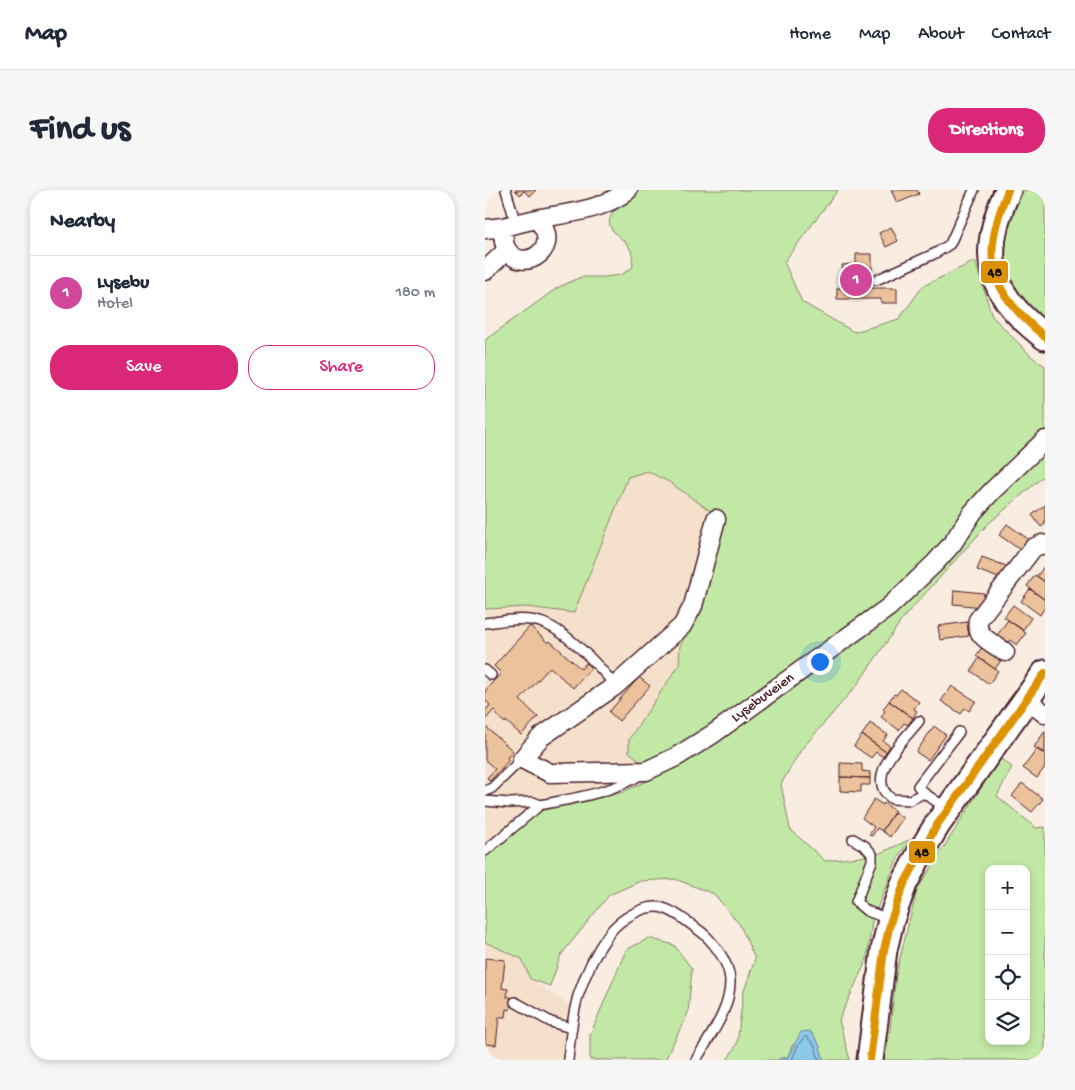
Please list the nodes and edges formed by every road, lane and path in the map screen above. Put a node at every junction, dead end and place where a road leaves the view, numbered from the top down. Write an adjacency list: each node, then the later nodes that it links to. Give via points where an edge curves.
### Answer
1 (506, 190): 7 (lane)
2 (628, 190): 5 (street)
3 (974, 190): 11 (lane, via 950,244 936,254)
4 (1008, 190): 12 (street, via 993,233 993,272 1000,291 1011,306)
5 (613, 195): 6 (street, via 593,208)
6 (535, 219): 7 (street); 9 (street, via 543,225 547,235 546,246 541,253 533,259 523,260)
7 (510, 225): 8 (street); 9 (street, via 503,240)
8 (485, 229)
9 (507, 250): 10 (street)
10 (485, 271)
11 (876, 280)
12 (1045, 338)
13 (1045, 440): 24 (street, Lysebuveien, via 992,491 973,512 952,544 889,607 713,734)
14 (716, 518): 19 (street, via 693,606 682,626)
15 (1044, 543): 17 (street, via 1033,548 979,620 979,633)
16 (485, 623): 19 (lane, via 518,619 542,622 564,636 603,670)
17 (1005, 652)
18 (1045, 673): 20 (street)
19 (615, 686): 23 (street, via 541,737)
20 (1036, 706): 29 (street)
21 (919, 721): 26 (lane, via 884,767 881,778 883,790 892,799 910,800)
22 (959, 732): 26 (lane, via 918,784)
23 (522, 759): 24 (street, Lysebuveien, via 551,773); 25 (lane)
24 (647, 771): 28 (lane, via 599,793)
25 (485, 792)
26 (924, 793): 29 (lane)
27 (485, 802): 28 (lane, via 533,802)
28 (539, 805): 31 (lane)
29 (948, 809): 32 (street, via 911,870)
30 (853, 839): 32 (lane, via 872,854 856,902 867,911)
31 (485, 851)
32 (891, 920): 37 (street, via 881,966)
33 (515, 1002): 34 (lane, via 551,1022)
34 (571, 1028): 35 (lane); 36 (lane, via 578,996 609,933 629,915 646,908 663,908 702,932 720,950 730,979 725,1009)
35 (568, 1060)
36 (697, 1060)
37 (870, 1060)

